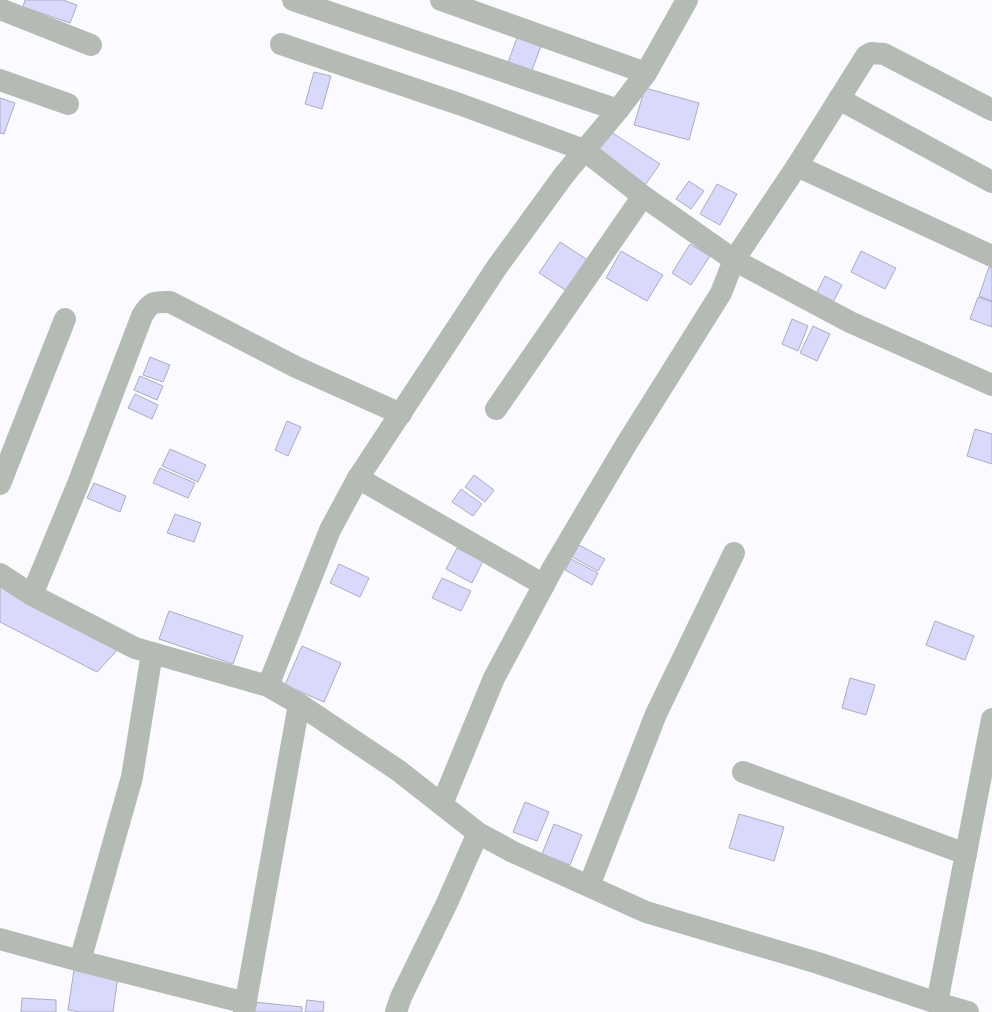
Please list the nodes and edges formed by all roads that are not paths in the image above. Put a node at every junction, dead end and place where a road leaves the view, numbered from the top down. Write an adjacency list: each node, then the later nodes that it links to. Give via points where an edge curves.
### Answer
1 (294, 0): 11 (street)
2 (441, 0): 7 (street)
3 (687, 0): 7 (street)
4 (0, 9): 6 (street)
5 (281, 44): 13 (street, via 462,105)
6 (91, 45)
7 (646, 73): 11 (street)
8 (0, 80): 10 (street)
9 (839, 99): 12 (street, via 866,56 877,53 884,54); 14 (street); 15 (street)
10 (68, 104)
11 (618, 110): 13 (street)
12 (992, 110)
13 (584, 150): 16 (street); 22 (street, via 497,267)
14 (797, 166): 17 (street); 18 (street)
15 (992, 182)
16 (643, 196): 18 (street); 21 (street)
17 (992, 256)
18 (734, 260): 20 (street, via 850,322); 27 (street, via 721,292 627,443)
19 (64, 320): 24 (street)
20 (992, 385)
21 (496, 409)
22 (401, 414): 23 (street); 28 (street, via 296,367 170,302 154,302 147,306 142,316 78,484)
23 (358, 478): 27 (street); 30 (street, via 330,530)
24 (0, 484)
25 (734, 553): 38 (street, via 656,714)
26 (0, 574): 28 (street)
27 (544, 585): 35 (street, via 494,678)
28 (32, 595): 29 (street, via 135,648)
29 (152, 653): 30 (street); 40 (street, via 132,777)
30 (268, 686): 31 (street)
31 (299, 704): 35 (street, via 399,771); 42 (street)
32 (992, 720): 34 (street)
33 (743, 772): 37 (street)
34 (987, 772): 37 (street)
35 (442, 804): 36 (street)
36 (478, 833): 38 (street, via 513,852); 43 (street)
37 (966, 854): 41 (street)
38 (589, 886): 41 (street, via 646,912 818,963)
39 (0, 939): 40 (street)
40 (80, 961): 42 (street)
41 (937, 1004): 44 (street)
42 (245, 1008)
43 (396, 1012)
44 (968, 1012)

